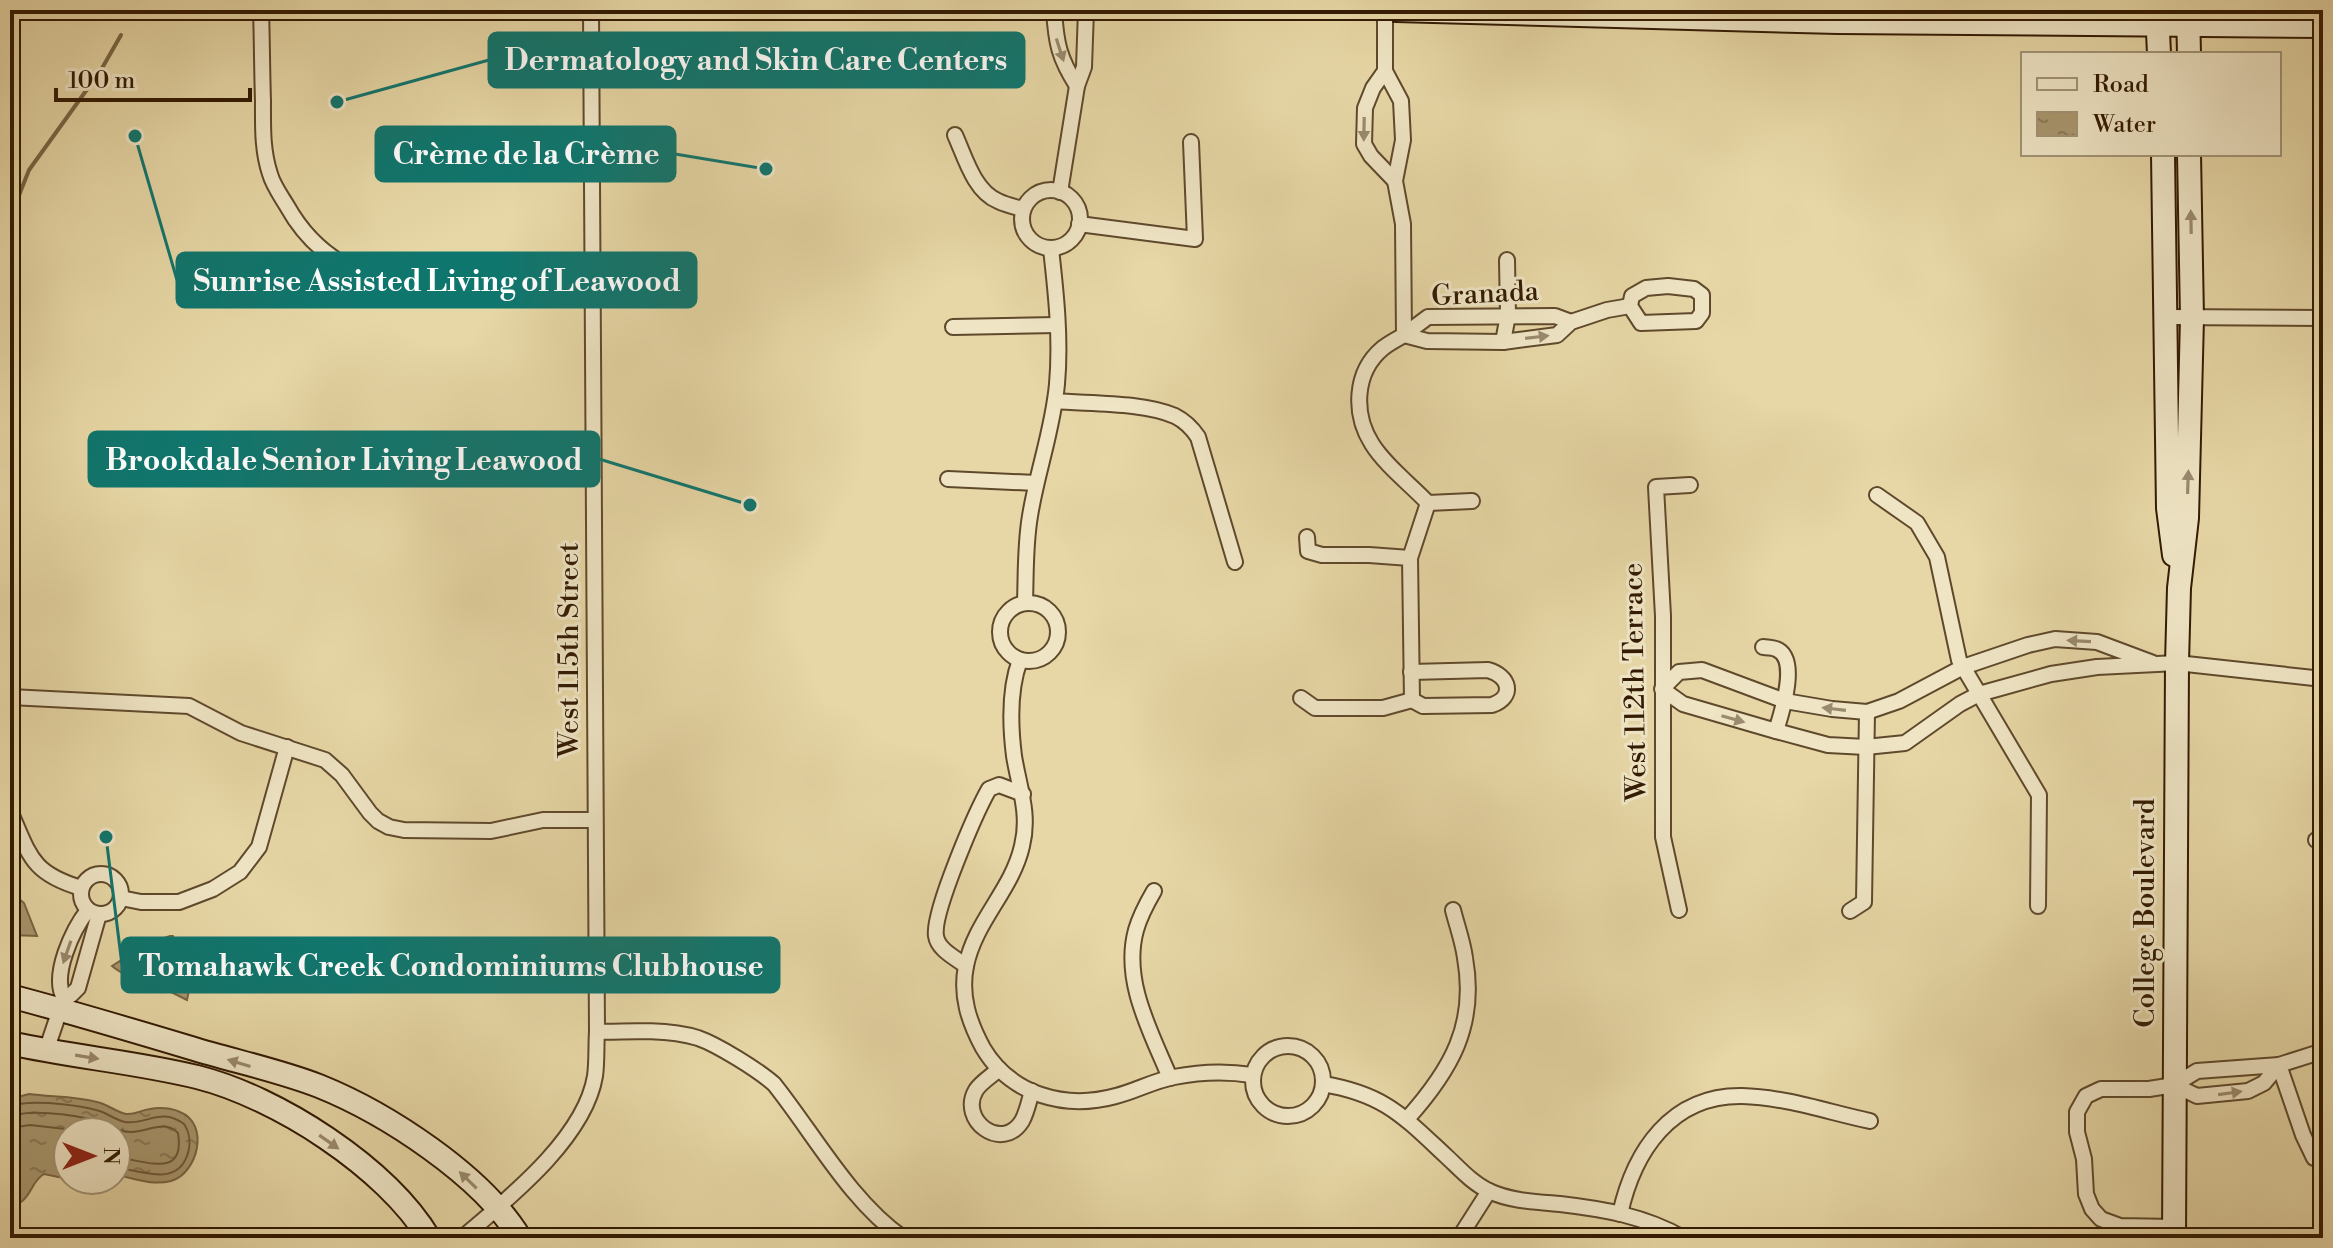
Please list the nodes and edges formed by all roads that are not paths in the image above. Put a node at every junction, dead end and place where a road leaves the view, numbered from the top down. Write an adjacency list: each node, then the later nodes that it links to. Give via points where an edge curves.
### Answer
1 (261, 10): 27 (street, via 263,140 270,176 309,237 332,257 393,284)
2 (591, 10): 26 (street, West 115th Street)
3 (1054, 10): 15 (street, one-way to 15, via 1056,42)
4 (1086, 10): 15 (street, via 1084,67)
5 (1385, 10): 14 (street)
6 (1396, 10): 7 (main road)
7 (1838, 16): 8 (main road)
8 (1874, 16): 9 (main road)
9 (2157, 18): 10 (main road); 12 (main road)
10 (2188, 18): 11 (main road); 13 (main road)
11 (2323, 26)
12 (2159, 52)
13 (2189, 52)
14 (1385, 71): 20 (street, via 1401,101 1403,140); 20 (street, one-way to 20, via 1365,108 1364,144)
15 (1077, 86): 21 (street)
16 (955, 135): 22 (street, via 984,192)
17 (1191, 142): 23 (street, via 1195,239)
18 (2163, 156): 31 (main road, College Boulevard)
19 (2189, 156): 32 (main road, College Boulevard, one-way to 19)
20 (1395, 181): 37 (street, via 1403,224)
21 (1060, 192): 22 (street, via 1041,192); 23 (street, via 1075,203)
22 (1023, 209): 24 (street, via 1027,237)
23 (1079, 224): 24 (street, via 1070,241)
24 (1051, 249): 35 (street)
25 (1507, 260): 30 (street)
26 (594, 272): 27 (street, via 519,272); 28 (street, West 115th Street)
27 (506, 286): 28 (street, via 529,299)
28 (594, 298): 70 (street, West 115th Street)
29 (1630, 306): 29 (street, via 1641,323 1696,321 1702,313 1702,295 1694,289 1646,288 1632,296); 34 (street)
30 (1508, 315): 34 (street, Granada, via 1555,316); 37 (street, Granada, via 1428,317); 38 (street)
31 (2166, 317): 32 (street); 49 (main road, College Boulevard, via 2168,508)
32 (2192, 318): 33 (street); 49 (main road, College Boulevard, one-way to 32, via 2187,518)
33 (2323, 318)
34 (1571, 322): 38 (street, one-way to 34, via 1557,335)
35 (1057, 325): 36 (street); 39 (street)
36 (953, 327)
37 (1404, 335): 38 (street, via 1427,341); 45 (street, Granada, via 1382,348 1369,364 1362,377 1360,415 1373,446)
38 (1503, 342)
39 (1055, 401): 41 (street); 48 (street, via 1155,409 1191,427)
40 (948, 479): 41 (street)
41 (1036, 483): 50 (street)
42 (1690, 485): 58 (street, West 112th Terrace, via 1656,487)
43 (1877, 495): 55 (street, via 1917,523 1937,557)
44 (1472, 501): 45 (street)
45 (1428, 503): 47 (street)
46 (1307, 537): 47 (street, via 1308,551 1322,555)
47 (1410, 558): 56 (street)
48 (1235, 562)
49 (2179, 588): 54 (main road, College Boulevard)
50 (1025, 602): 52 (street, via 1009,610 1000,627 1003,645); 52 (street, via 1052,613 1058,632 1044,657)
51 (1763, 647): 63 (street, via 1776,648 1785,659)
52 (1020, 660): 68 (street, via 1013,677 1012,719)
53 (2153, 663): 54 (street); 55 (street, one-way to 55, via 2097,642 2055,639); 59 (street, via 2051,674)
54 (2177, 663): 57 (street); 91 (main road, College Boulevard)
55 (1963, 667): 59 (street); 64 (street)
56 (1411, 672): 62 (street); 62 (street, via 1488,670 1499,673 1507,686 1501,702 1492,705 1423,706)
57 (2323, 679)
58 (1662, 689): 63 (street, via 1679,672 1702,670); 65 (street, one-way to 65, via 1683,704); 76 (street, West 112th Terrace, via 1663,837)
59 (1979, 694): 67 (street, via 1905,743); 74 (street, via 2039,795)
60 (10, 697): 66 (street, via 189,706 241,733)
61 (1301, 698): 62 (street, via 1315,708 1383,708)
62 (1412, 700)
63 (1785, 701): 64 (street, one-way to 63); 65 (street)
64 (1867, 712): 67 (street)
65 (1776, 731): 67 (street, via 1828,745)
66 (287, 747): 70 (street, via 325,760 370,813 389,827 491,831 543,820); 73 (street, via 259,847 240,872 179,902)
67 (1866, 747): 77 (street, via 1864,902)
68 (1023, 794): 79 (street, via 1026,815 1020,855 981,924); 79 (street, via 999,785 989,789 952,875 935,934 939,946)
69 (10, 811): 71 (street, via 35,864)
70 (595, 820): 82 (street, West 115th Street)
71 (81, 888): 73 (street, via 96,874 109,875 119,885); 78 (street, via 81,900)
72 (1154, 891): 89 (street, via 1136,930 1132,958 1139,1004)
73 (121, 898): 78 (street, via 111,912)
74 (2038, 906)
75 (1453, 910): 93 (street, via 1468,979 1463,1028 1440,1079)
76 (1679, 910)
77 (1850, 911)
78 (93, 912): 81 (street, via 78,988); 81 (street, one-way to 81, via 70,942 59,981)
79 (966, 966): 87 (street, via 969,1016)
80 (10, 996): 81 (main road)
81 (62, 1004): 84 (street); 97 (main road, one-way to 81, via 457,1169 356,1103)
82 (597, 1032): 97 (street, West 115th Street, via 595,1077 574,1127); 103 (street, via 698,1038 760,1071 875,1214)
83 (10, 1043): 84 (main road)
84 (46, 1051): 100 (main road, one-way to 100, via 199,1078 263,1101 320,1135 393,1190)
85 (2323, 1051): 86 (street)
86 (2279, 1065): 91 (street, via 2197,1071); 91 (street, one-way to 86, via 2197,1096 2248,1091 2264,1083); 95 (street)
87 (999, 1069): 92 (street); 92 (street, via 976,1090 974,1119 981,1128 1002,1135 1017,1127)
88 (1252, 1075): 89 (street); 90 (street, via 1271,1049 1293,1045 1313,1055); 90 (street, via 1257,1099 1287,1117 1310,1108)
89 (1170, 1078): 92 (street, via 1089,1101 1061,1101)
90 (1323, 1084): 93 (street, via 1375,1099)
91 (2174, 1085): 99 (main road, College Boulevard); 99 (street, via 2101,1089 2086,1096 2077,1112 2092,1209 2120,1226)
92 (1032, 1091)
93 (1407, 1119): 96 (street)
94 (1870, 1121): 98 (street, via 1745,1096 1690,1108 1653,1136 1641,1154)
95 (2314, 1158)
96 (1489, 1191): 98 (street); 104 (street)
97 (497, 1209): 101 (street, West 115th Street); 102 (main road)
98 (1620, 1214): 105 (street)
99 (2174, 1232)
100 (429, 1238)
101 (462, 1238)
102 (520, 1238)
103 (903, 1238)
104 (1459, 1238)
105 (1683, 1238)

